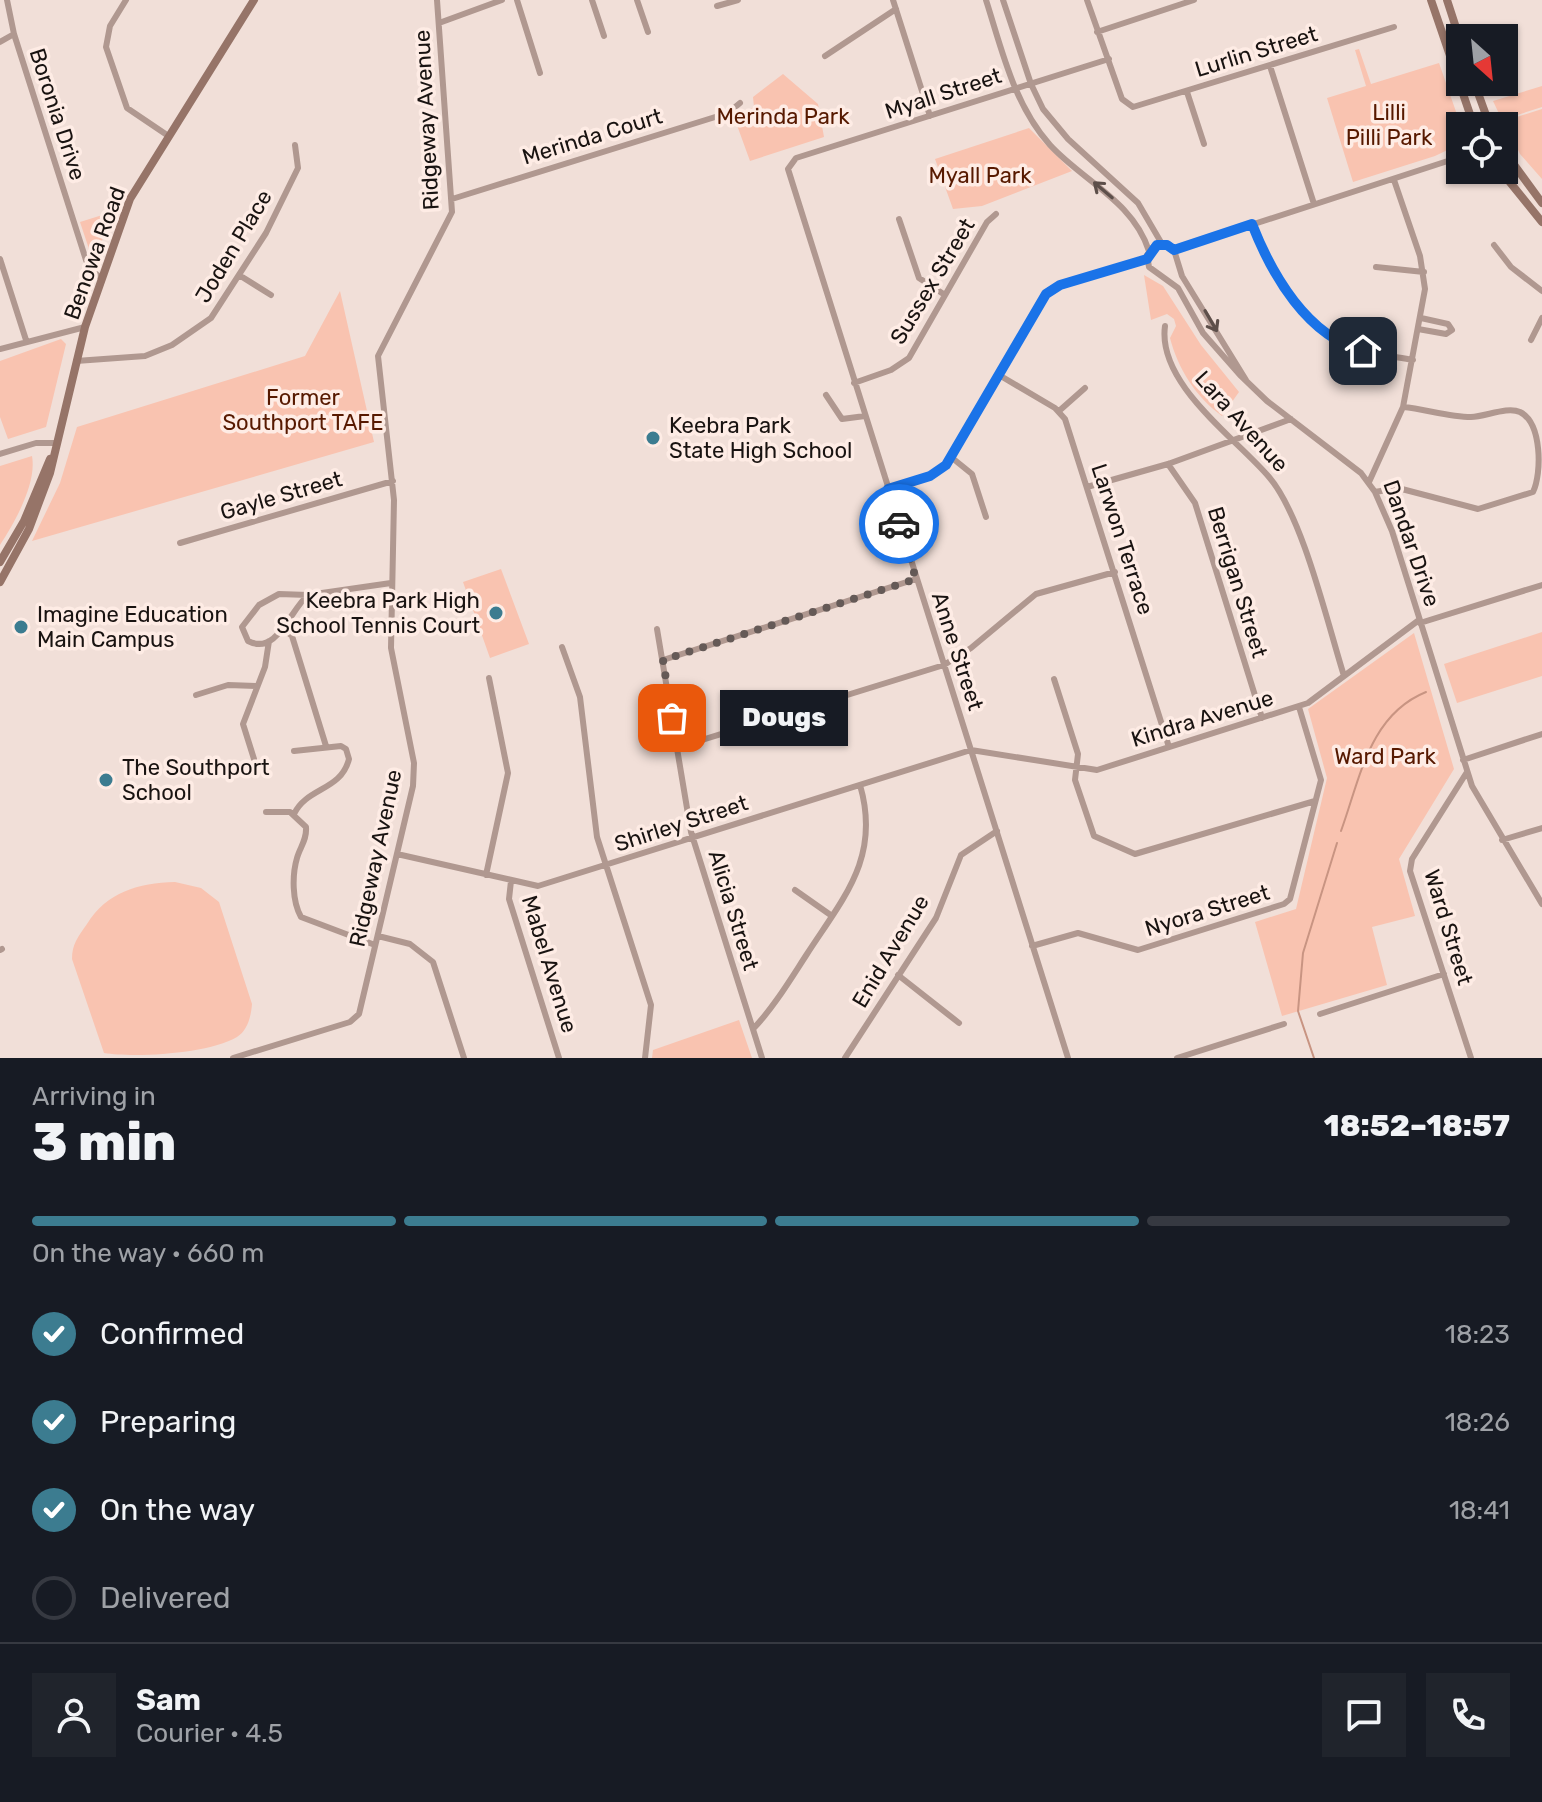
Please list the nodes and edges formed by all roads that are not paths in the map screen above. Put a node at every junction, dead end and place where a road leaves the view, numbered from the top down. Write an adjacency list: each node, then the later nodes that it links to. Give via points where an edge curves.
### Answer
1 (7, 0): 25 (street, Boronia Drive)
2 (126, 0): 38 (street, via 110,26 106,47 127,108)
3 (254, 0): 38 (main road, Benowa Road)
4 (437, 0): 20 (street, Ridgeway Avenue)
5 (502, 0): 20 (street)
6 (517, 0): 31 (street)
7 (592, 0): 26 (street)
8 (637, 0): 23 (street)
9 (738, 0): 18 (street)
10 (893, 0): 19 (street)
11 (986, 0): 33 (street)
12 (1003, 0): 32 (street)
13 (1087, 0): 24 (street)
14 (1194, 0): 17 (street)
15 (1431, 0): 36 (main road)
16 (1447, 0): 21 (main road)
17 (1172, 3): 24 (street)
18 (717, 6)
19 (896, 9): 28 (street); 37 (street)
20 (439, 23): 46 (street, Ridgeway Avenue)
21 (1455, 24)
22 (1394, 27): 30 (street, Lurlin Street)
23 (648, 32)
24 (1097, 32): 29 (street)
25 (14, 34): 27 (street); 64 (street, Boronia Drive, via 88,265)
26 (604, 36)
27 (0, 42)
28 (825, 56)
29 (1109, 59): 32 (street, Myall Street); 34 (street, Lurlin Street, via 1129,106)
30 (1270, 66): 34 (street, Lurlin Street); 48 (street)
31 (540, 73)
32 (1031, 84): 33 (street, Myall Street); 53 (street, via 1058,129 1138,203)
33 (1016, 89): 37 (street, Myall Street); 56 (street, one-way to 33, via 1121,206 1050,145)
34 (1187, 92): 39 (street)
35 (740, 103): 46 (street, Merinda Court, via 728,113)
36 (1469, 112)
37 (930, 116): 42 (street, Myall Street)
38 (167, 135): 64 (main road, Benowa Road, via 130,199)
39 (1204, 144)
40 (295, 145): 62 (street, Joden Place, via 298,168)
41 (1446, 162): 44 (street)
42 (789, 164): 80 (street, Anne Street)
43 (1518, 170): 47 (main road)
44 (1394, 180): 48 (street); 61 (street, Dandar Drive)
45 (1511, 184): 51 (main road)
46 (452, 199): 92 (street, Ridgeway Avenue, via 447,228 378,356)
47 (1542, 203)
48 (1314, 204): 52 (street)
49 (996, 214): 67 (street, Sussex Street)
50 (899, 219): 67 (street, via 919,278)
51 (1542, 222)
52 (1252, 224): 55 (street); 76 (street, via 1313,323 1351,348)
53 (1162, 244): 55 (street); 56 (street)
54 (1494, 245): 65 (street, via 1511,267)
55 (1174, 250): 59 (street)
56 (1149, 251): 58 (street)
57 (0, 259): 73 (street)
58 (1147, 259): 63 (street, via 1151,271); 78 (street, via 1049,290)
59 (1177, 263): 63 (street); 79 (street, one-way to 79)
60 (1376, 267): 61 (street)
61 (1424, 272): 68 (street, Dandar Drive)
62 (239, 275): 66 (street); 77 (street, Joden Place, via 203,326 160,351)
63 (1163, 275): 79 (street, via 1178,288 1218,352)
64 (101, 278): 71 (main road, Benowa Road)
65 (1542, 291)
66 (271, 295)
67 (945, 295): 80 (street, Sussex Street, via 906,362)
68 (1421, 318): 72 (street, Dandar Drive); 72 (street, via 1448,324 1452,330 1446,334)
69 (1542, 318): 74 (street)
70 (1165, 326): 87 (street, Lara Avenue, via 1163,339 1183,385)
71 (85, 327): 73 (street); 77 (main road, Benowa Road)
72 (1418, 329): 76 (street, Dandar Drive)
73 (26, 340): 75 (street)
74 (1531, 340)
75 (0, 349)
76 (1413, 360): 83 (street, Dandar Drive)
77 (76, 361): 88 (main road, Benowa Road)
78 (999, 375): 84 (street); 90 (street)
79 (1246, 380): 86 (street)
80 (854, 383): 85 (street, Anne Street)
81 (1085, 388): 84 (street)
82 (826, 395): 85 (street, via 842,419)
83 (1403, 407): 93 (street, Dandar Drive); 96 (street, via 1469,418 1522,412 1532,424 1540,476 1533,492 1478,509 1398,488)
84 (1059, 411): 94 (street, Larwon Terrace)
85 (865, 416): 95 (street, Anne Street)
86 (1291, 419): 87 (street); 93 (street, via 1347,459)
87 (1232, 439): 91 (street); 113 (street, Lara Avenue, via 1287,499)
88 (55, 448): 89 (street, via 36,443); 99 (main road, Benowa Road); 102 (main road, Benowa Road, via 42,497)
89 (0, 454)
90 (951, 457): 95 (street, via 930,476); 97 (street, via 972,474)
91 (1168, 464): 94 (street); 119 (street, Berrigan Street, via 1195,503)
92 (393, 481): 98 (street, Gayle Street); 103 (street, Ridgeway Avenue)
93 (1369, 482): 96 (street, Dandar Drive)
94 (1087, 487): 100 (street, Larwon Terrace)
95 (888, 489): 101 (street, Anne Street)
96 (1375, 492): 106 (street, Dandar Drive)
97 (986, 517)
98 (180, 543)
99 (0, 562)
100 (1115, 572): 112 (street, via 1036,594); 122 (street, Larwon Terrace)
101 (916, 579): 111 (street); 112 (street, Anne Street)
102 (0, 582)
103 (391, 583): 105 (street); 138 (street, Ridgeway Avenue, via 391,648 414,771)
104 (1542, 585): 106 (street, Kindra Avenue)
105 (308, 595): 107 (street); 109 (street, via 279,594 251,612 242,627 245,637 255,644)
106 (1420, 622): 113 (street, Kindra Avenue); 127 (street, Dandar Drive)
107 (283, 629): 109 (street); 121 (street, via 292,636)
108 (657, 629): 111 (street, Alicia Street)
109 (269, 641): 116 (street)
110 (562, 647): 139 (street, via 580,697)
111 (663, 660): 123 (street, Alicia Street)
112 (944, 665): 123 (street); 124 (street, Anne Street)
113 (1344, 676): 118 (street, Kindra Avenue)
114 (489, 678): 140 (street, via 508,773)
115 (1054, 679): 128 (street, via 1078,754)
116 (256, 686): 117 (street, via 228,685); 126 (street, via 243,724)
117 (196, 695)
118 (1299, 707): 119 (street, Kindra Avenue); 131 (street, Nyora Street, via 1320,774)
119 (1262, 718): 122 (street, Kindra Avenue)
120 (1542, 734): 127 (street)
121 (326, 746): 125 (street); 133 (street, via 346,749 346,769 336,783 303,798)
122 (1169, 747): 128 (street, Kindra Avenue, via 1097,770)
123 (676, 748): 136 (street, Alicia Street)
124 (971, 750): 128 (street, Kindra Avenue); 130 (street, Shirley Street); 135 (street, Anne Street)
125 (294, 751)
126 (254, 759)
127 (1463, 760): 129 (street, Dandar Drive)
128 (1076, 769): 131 (street, via 1094,836 1135,854)
129 (1467, 772): 137 (street, Dandar Drive); 148 (street, Ward Street, via 1412,859 1410,871)
130 (860, 785): 136 (street, Shirley Street); 144 (street, via 869,817 864,853 855,880)
131 (1315, 801): 147 (street, Nyora Street, via 1294,891 1284,904 1138,950 1078,933)
132 (266, 812): 133 (street)
133 (294, 814): 146 (street, via 307,832 296,862 294,897 301,917)
134 (1542, 828): 137 (street)
135 (997, 831): 147 (street, Anne Street); 149 (street, Enid Avenue, via 961,855 936,918)
136 (693, 838): 139 (street, Shirley Street); 153 (street, Alicia Street)
137 (1502, 840): 143 (street, Dandar Drive)
138 (397, 854): 140 (street, Shirley Street); 145 (street, Ridgeway Avenue)
139 (605, 866): 141 (street, Shirley Street, via 542,885); 157 (street, via 651,1005)
140 (486, 875): 141 (street, Shirley Street)
141 (511, 881): 156 (street, Mabel Avenue, via 509,899)
142 (795, 890): 144 (street)
143 (1542, 904)
144 (832, 916): 153 (street)
145 (378, 936): 146 (street, Ridgeway Avenue); 155 (street, via 410,944 433,962)
146 (375, 945): 154 (street, Ridgeway Avenue, via 359,1014 350,1022)
147 (1032, 946): 160 (street, Anne Street)
148 (1444, 974): 150 (street); 162 (street, Ward Street)
149 (898, 975): 151 (street); 159 (street, Enid Avenue)
150 (1320, 1014)
151 (959, 1023)
152 (1284, 1024): 161 (street)
153 (753, 1029): 158 (street, Alicia Street)
154 (233, 1058)
155 (464, 1058)
156 (559, 1058)
157 (645, 1058)
158 (762, 1058)
159 (845, 1058)
160 (1068, 1058)
161 (1177, 1058)
162 (1471, 1058)

